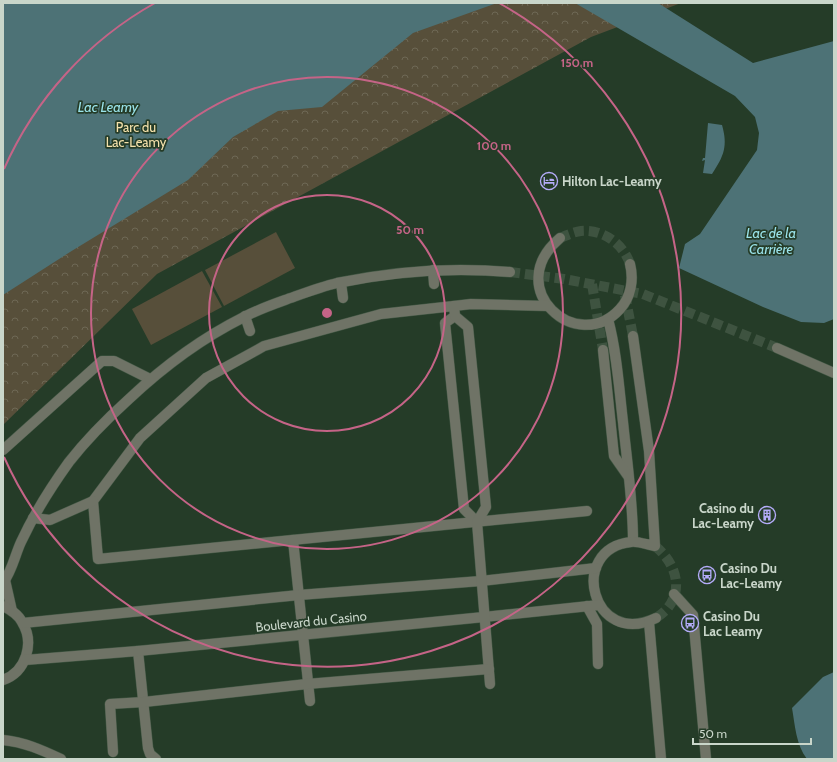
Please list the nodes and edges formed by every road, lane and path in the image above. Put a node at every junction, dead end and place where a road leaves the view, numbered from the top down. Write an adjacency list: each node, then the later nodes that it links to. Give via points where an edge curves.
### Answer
1 (560, 238): 9 (lane, via 544,255 540,266 538,280)
2 (630, 264): 12 (lane, via 632,283 629,294 624,305)
3 (433, 270): 4 (lane); 5 (lane); 6 (lane)
4 (510, 272)
5 (341, 283): 7 (lane); 10 (lane)
6 (434, 284)
7 (344, 298)
8 (454, 306): 9 (lane); 11 (lane); 21 (lane, via 381,314 264,346 206,378 140,438)
9 (548, 306): 12 (lane, via 557,316 569,322 583,325)
10 (245, 316): 13 (lane); 18 (lane)
11 (455, 316): 24 (lane, via 468,327 486,507); 24 (lane, via 445,323 464,509)
12 (608, 319): 20 (lane, via 614,342)
13 (250, 330)
14 (633, 336): 26 (lane, via 649,451 655,546)
15 (776, 348): 17 (lane)
16 (603, 350): 20 (lane, via 614,456)
17 (834, 373)
18 (150, 379): 19 (lane, via 114,361 102,362); 23 (lane, via 90,437 69,462)
19 (3, 450)
20 (629, 478): 26 (lane)
21 (93, 501): 23 (lane, via 50,520); 25 (lane, via 98,559)
22 (587, 511): 24 (lane)
23 (33, 518): 28 (lane)
24 (477, 522): 25 (lane); 29 (lane)
25 (294, 540): 31 (lane)
26 (633, 541): 27 (lane, via 609,550 600,559)
27 (596, 568): 29 (lane, Boulevard du Casino); 32 (lane, via 593,580)
28 (4, 581): 34 (lane)
29 (481, 581): 31 (lane, Boulevard du Casino); 35 (lane)
30 (674, 594): 52 (lane, via 693,615)
31 (299, 595): 36 (lane, Boulevard du Casino); 37 (lane)
32 (599, 605): 33 (lane, Boulevard du Casino); 51 (lane, via 618,621 633,624 652,620)
33 (587, 606): 35 (lane, Boulevard du Casino); 40 (lane, via 597,624)
34 (7, 608): 36 (lane)
35 (484, 618): 37 (lane, Boulevard du Casino); 41 (lane)
36 (23, 623): 39 (lane, via 28,641)
37 (304, 635): 38 (lane, Boulevard du Casino); 43 (lane)
38 (138, 651): 39 (lane, Boulevard du Casino); 46 (lane)
39 (25, 660): 42 (lane, via 18,670)
40 (598, 664)
41 (489, 669): 43 (lane); 44 (lane)
42 (3, 680)
43 (307, 684): 45 (lane); 46 (lane)
44 (490, 684)
45 (310, 701)
46 (144, 702): 48 (lane, via 110,704); 50 (lane, via 149,751)
47 (3, 740): 49 (lane, via 15,741)
48 (113, 752)
49 (61, 759)
50 (156, 759)
51 (661, 759)
52 (706, 759)

